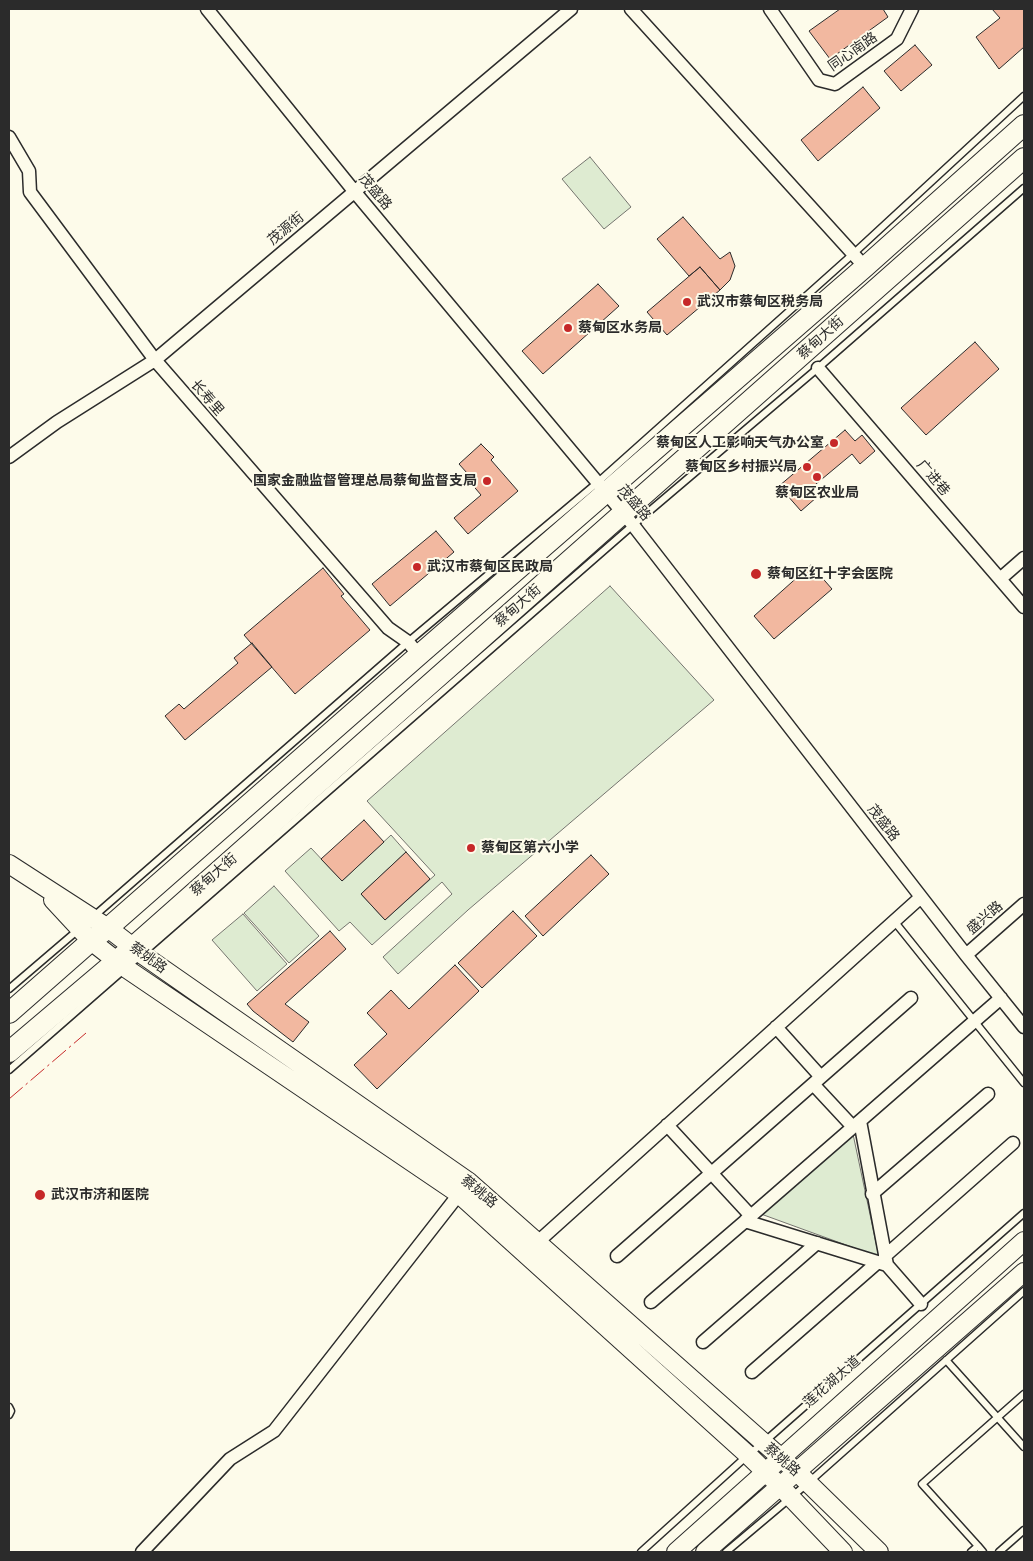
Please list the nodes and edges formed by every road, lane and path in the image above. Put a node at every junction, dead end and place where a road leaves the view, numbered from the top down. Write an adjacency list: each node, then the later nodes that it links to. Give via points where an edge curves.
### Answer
1 (207, 9): 11 (street, 茂盛路)
2 (570, 9): 11 (street, 茂源街)
3 (631, 9): 12 (street)
4 (770, 9): 5 (street, 同心南路, via 819,80 835,84 896,39)
5 (912, 9)
6 (1024, 96): 12 (lane)
7 (1024, 125): 12 (main road, 蔡甸大街)
8 (9, 137): 13 (street, 长寿里, via 30,171 30,192)
9 (1024, 158): 17 (main road, 蔡甸大街)
10 (1024, 188): 14 (lane)
11 (354, 191): 13 (street, 茂源街); 16 (street, 茂盛路)
12 (859, 261): 16 (main road, 蔡甸大街)
13 (155, 360): 15 (street, 茂源街, via 57,422); 21 (street, 长寿里, via 388,628)
14 (818, 368): 17 (lane); 19 (street, 广进巷)
15 (9, 457)
16 (601, 488): 17 (street, 茂盛路); 21 (main road, 蔡甸大街)
17 (628, 519): 23 (street, 茂盛路); 27 (main road, 蔡甸大街)
18 (1024, 558): 19 (street)
19 (1000, 579): 20 (street, 广进巷)
20 (1024, 607)
21 (414, 648): 26 (main road, 蔡甸大街)
22 (9, 864): 26 (street, 蔡姚路, via 38,883)
23 (922, 897): 25 (street); 28 (street, 茂盛路)
24 (1024, 904): 28 (street, 盛兴路)
25 (894, 921): 34 (lane); 35 (street)
26 (92, 929): 27 (street, 蔡姚路); 29 (street, 蔡姚路); 30 (lane); 33 (main road, 蔡甸大街)
27 (138, 951): 29 (main road, 蔡甸大街); 46 (street, 蔡姚路)
28 (966, 955): 32 (street, 茂盛路)
29 (121, 964): 37 (main road, 蔡甸大街); 38 (lane); 46 (street, 蔡姚路)
30 (9, 990)
31 (911, 998): 39 (street)
32 (1001, 998): 34 (street); 36 (street, 茂盛路)
33 (9, 1013)
34 (975, 1021): 40 (lane); 42 (street)
35 (776, 1027): 39 (street); 43 (street)
36 (1024, 1027)
37 (9, 1052)
38 (9, 1070)
39 (817, 1080): 42 (street); 45 (street)
40 (1024, 1082)
41 (988, 1094): 47 (street)
42 (856, 1124): 47 (street); 49 (street)
43 (667, 1125): 45 (street); 52 (street)
44 (1013, 1144): 54 (street)
45 (711, 1173): 49 (street); 53 (street)
46 (464, 1188): 52 (street, 蔡姚路); 75 (street, via 274,1431 230,1459)
47 (872, 1194): 54 (street)
48 (1024, 1214): 58 (lane, 莲花湖大道)
49 (748, 1218): 51 (street); 57 (street)
50 (1024, 1241): 69 (street, 莲花湖大道)
51 (817, 1242): 54 (street); 59 (street)
52 (531, 1248): 66 (street, 蔡姚路); 68 (street, 蔡姚路)
53 (617, 1256)
54 (883, 1261): 58 (street); 61 (street)
55 (1024, 1272): 71 (street)
56 (1024, 1290): 60 (lane)
57 (651, 1302)
58 (921, 1304): 66 (lane, 莲花湖大道)
59 (704, 1342)
60 (946, 1360): 65 (lane); 71 (lane)
61 (752, 1372)
62 (1024, 1394): 65 (lane)
63 (9, 1407): 64 (lane)
64 (9, 1415)
65 (998, 1418): 67 (lane); 74 (lane, via 922,1484)
66 (764, 1443): 68 (lane, 莲花湖大道); 69 (street, 蔡姚路)
67 (1024, 1446)
68 (748, 1455): 70 (street, 蔡姚路); 76 (lane, 莲花湖大道)
69 (781, 1459): 70 (street, 莲花湖大道); 71 (street, 蔡姚路)
70 (766, 1472): 72 (street, 蔡姚路); 77 (street, 莲花湖大道)
71 (802, 1478): 72 (street); 81 (street, 蔡姚路)
72 (786, 1492): 78 (street); 79 (lane); 80 (street, 蔡姚路)
73 (1024, 1530): 84 (lane)
74 (978, 1546): 82 (lane); 83 (lane)
75 (142, 1552)
76 (642, 1552)
77 (676, 1552)
78 (705, 1552)
79 (726, 1552)
80 (843, 1552)
81 (879, 1552)
82 (971, 1552)
83 (983, 1552)
84 (999, 1552)

